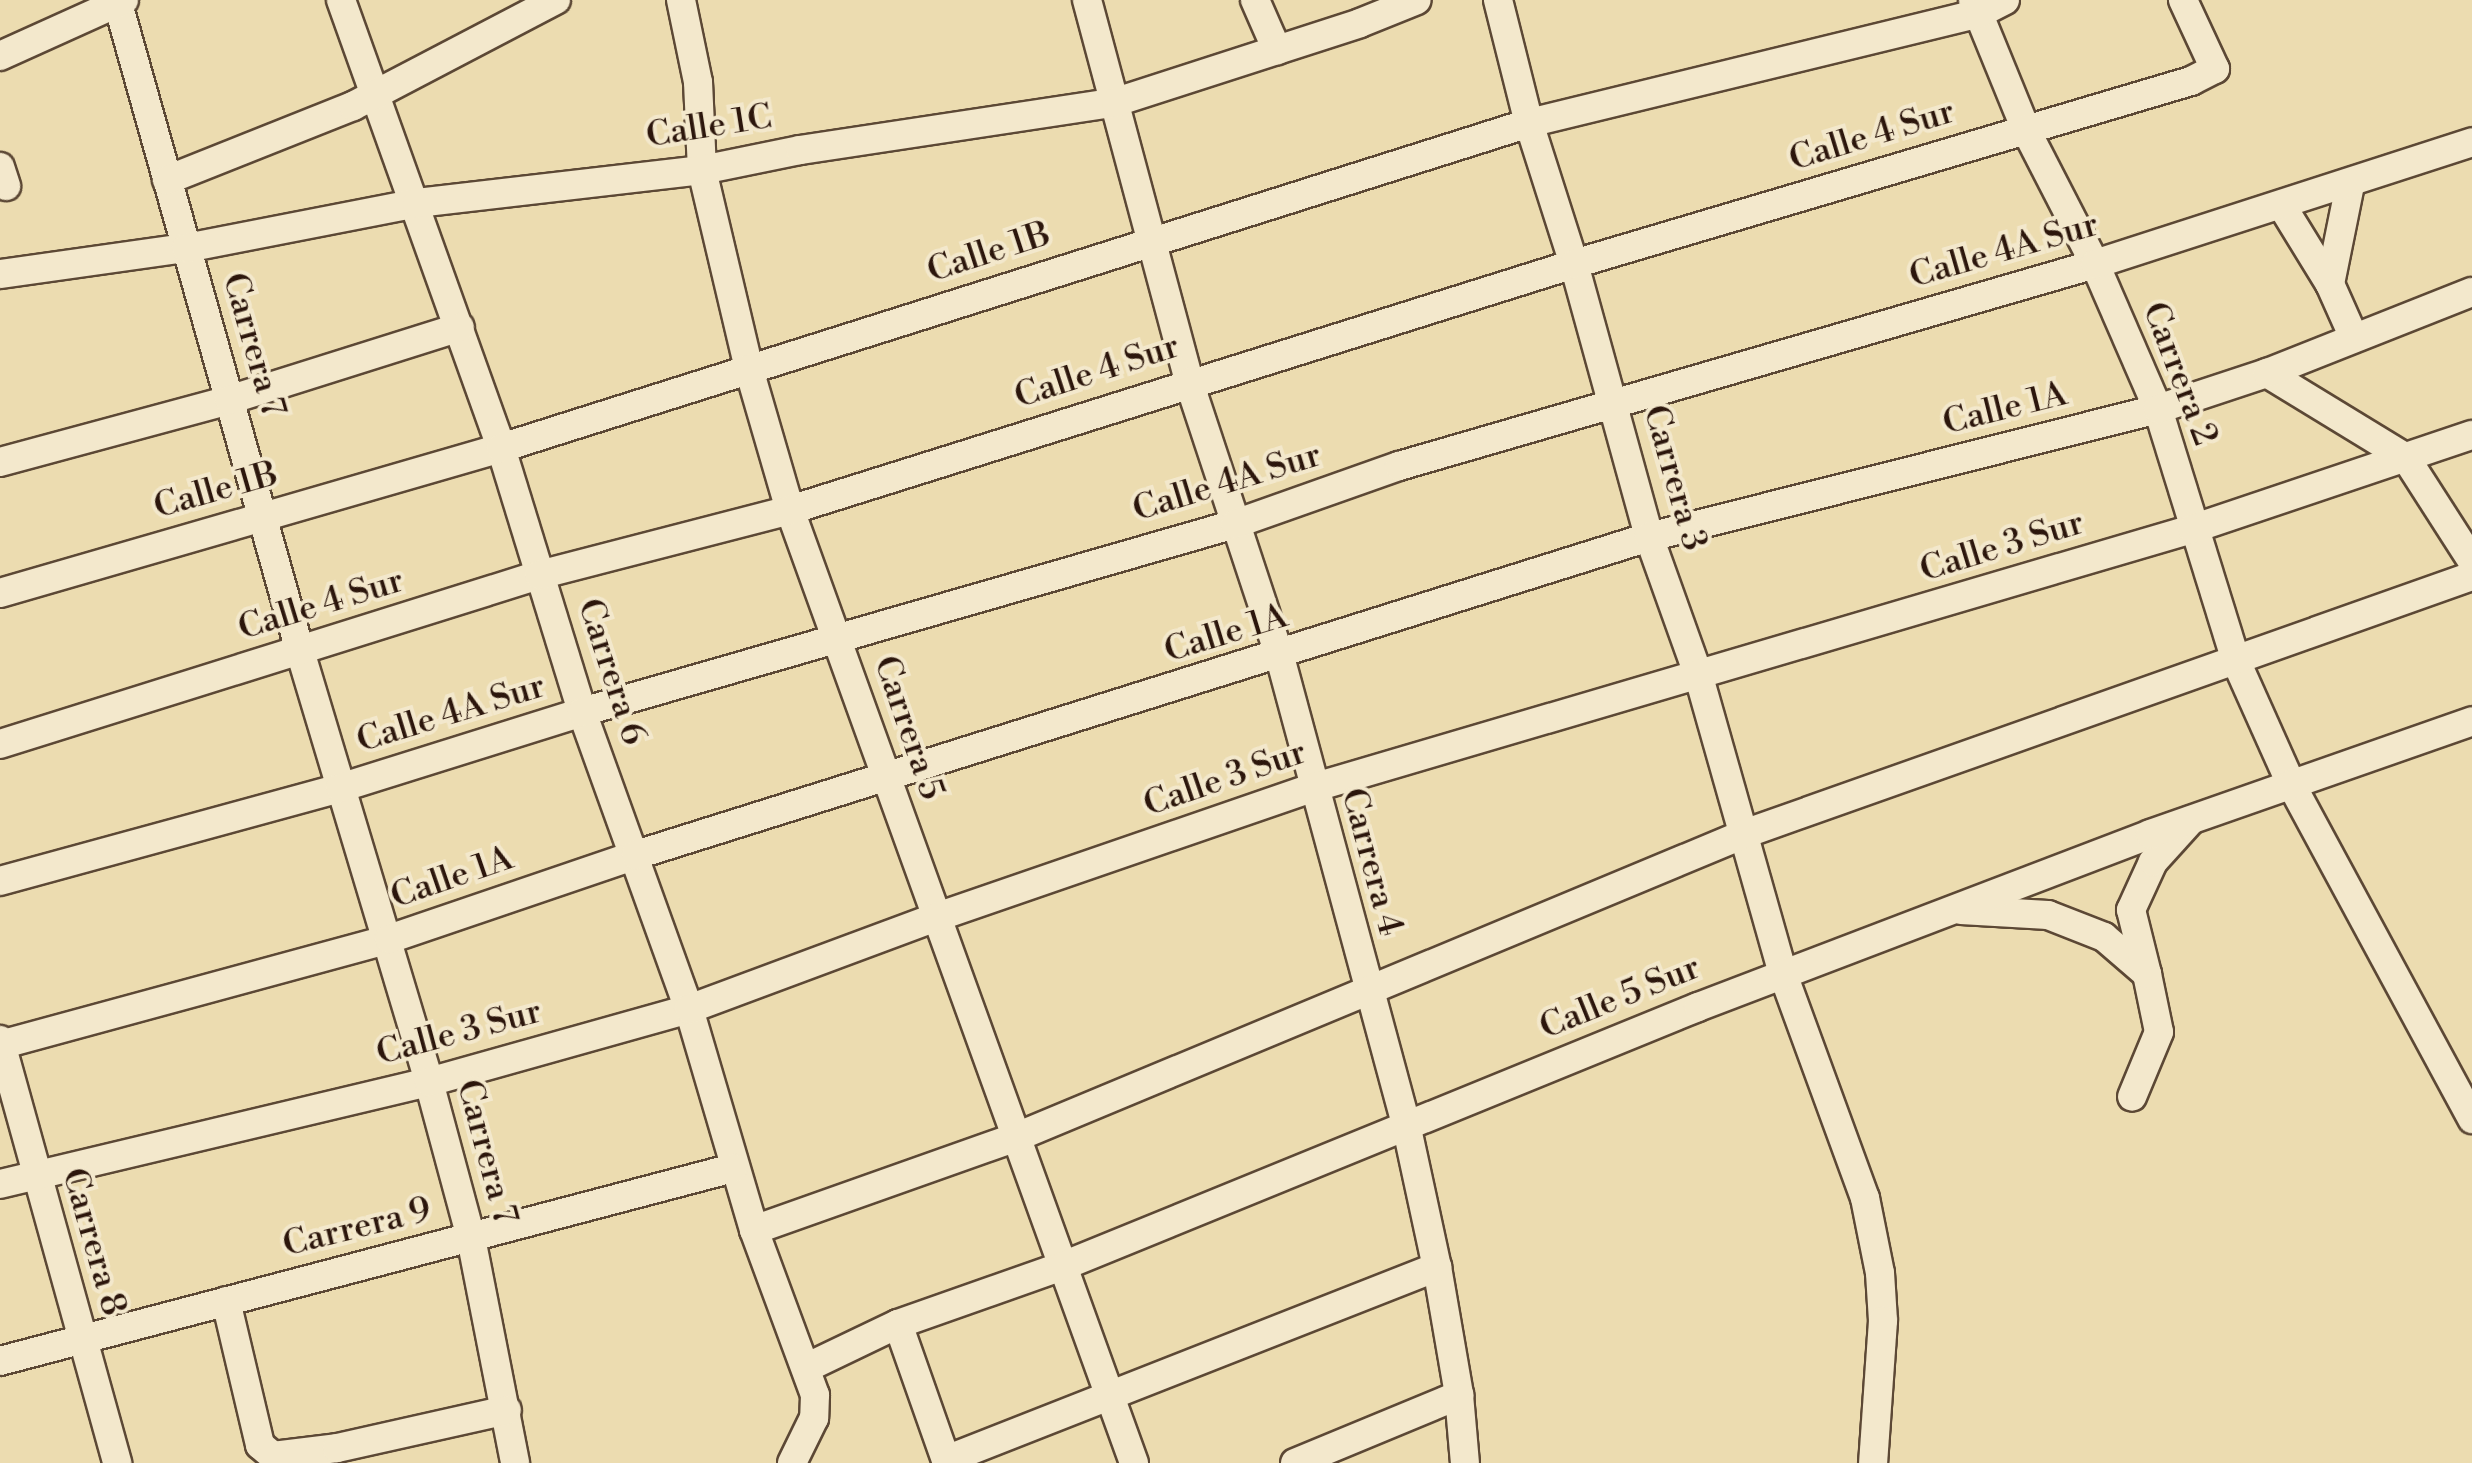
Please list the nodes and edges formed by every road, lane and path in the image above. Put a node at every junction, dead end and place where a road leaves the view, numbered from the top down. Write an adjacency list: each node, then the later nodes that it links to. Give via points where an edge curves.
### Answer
1 (341, 0): 13 (street, Carrera 6)
2 (556, 0): 13 (street)
3 (681, 0): 18 (street, Carrera 5, via 699,96)
4 (1087, 0): 14 (street, Carrera 4)
5 (1255, 0): 11 (street)
6 (1416, 0): 11 (street, Calle 1C)
7 (1498, 0): 15 (street, Carrera 3)
8 (2182, 0): 16 (street, Calle 4 Sur, via 2215,69)
9 (120, 1): 12 (street); 19 (street, Carrera 7)
10 (1986, 4): 15 (street, Calle 1B); 16 (street, Carrera 2)
11 (1277, 50): 14 (street, Calle 1C)
12 (0, 56)
13 (374, 95): 19 (street); 21 (street, Carrera 6)
14 (1116, 102): 18 (street, Calle 1C); 23 (street, Carrera 4)
15 (1528, 124): 23 (street, Calle 1B); 25 (street, Carrera 3)
16 (2026, 130): 25 (street, Calle 4 Sur); 26 (street, Carrera 2)
17 (2472, 142): 20 (street, Calle 4A Sur)
18 (702, 170): 21 (street, Calle 1C); 32 (street, Carrera 5)
19 (167, 180): 24 (street, Carrera 7)
20 (2350, 185): 22 (street, Calle 4A Sur); 28 (street)
21 (418, 204): 24 (street, Calle 1C); 30 (street, Carrera 6)
22 (2282, 206): 26 (street, Calle 4A Sur); 28 (street)
23 (1152, 241): 32 (street, Calle 1B); 34 (street, Carrera 4)
24 (186, 248): 27 (street, Calle 1C); 35 (street, Carrera 7)
25 (1574, 264): 34 (street, Calle 4 Sur); 36 (street, Carrera 3)
26 (2095, 264): 36 (street, Calle 4A Sur); 37 (street, Carrera 2)
27 (0, 274)
28 (2330, 284): 31 (street)
29 (2472, 292): 31 (street, Calle 1A)
30 (460, 327): 35 (street); 39 (street, Carrera 6)
31 (2354, 338): 33 (street, Calle 1A)
32 (749, 369): 39 (street, Calle 1B); 42 (street, Carrera 5)
33 (2267, 373): 37 (street, Calle 1A); 40 (street)
34 (1189, 382): 42 (street, Calle 4 Sur); 44 (street, Carrera 4)
35 (229, 400): 41 (street); 43 (street, Carrera 7)
36 (1613, 402): 44 (street, Calle 4A Sur); 46 (street, Carrera 3)
37 (2158, 409): 45 (street, Carrera 2); 46 (street, Calle 1A)
38 (2472, 435): 40 (street, Calle 3 Sur)
39 (501, 448): 43 (street, Calle 1B); 48 (street, Carrera 6)
40 (2406, 458): 45 (street, Calle 3 Sur); 47 (street)
41 (0, 462)
42 (790, 510): 48 (street, Calle 4 Sur); 51 (street, Carrera 5)
43 (263, 516): 50 (street, Calle 1B); 52 (street, Carrera 7)
44 (1234, 524): 51 (street, Calle 4A Sur); 53 (street, Carrera 4)
45 (2192, 529): 54 (street, Carrera 2); 55 (street, Calle 3 Sur)
46 (1649, 538): 53 (street, Calle 1A); 55 (street, Carrera 3)
47 (2472, 561)
48 (540, 576): 52 (street, Calle 4 Sur); 56 (street, Carrera 6)
49 (2472, 576): 54 (street)
50 (0, 593)
51 (838, 641): 56 (street, Calle 4A Sur); 59 (street, Carrera 5)
52 (300, 651): 58 (street, Calle 4 Sur); 61 (street, Carrera 7)
53 (1280, 657): 59 (street, Calle 1A); 62 (street, Carrera 4)
54 (2236, 661): 60 (street, Carrera 2); 64 (street)
55 (1699, 677): 62 (street, Calle 3 Sur); 64 (street, Carrera 3)
56 (582, 712): 61 (street, Calle 4A Sur); 65 (street, Carrera 6)
57 (2472, 721): 60 (street, Calle 5 Sur)
58 (0, 744)
59 (885, 779): 65 (street, Calle 1A); 68 (street, Carrera 5)
60 (2291, 784): 63 (street, Calle 5 Sur); 77 (street, Carrera 2)
61 (340, 788): 66 (street, Calle 4A Sur); 69 (street, Carrera 7)
62 (1312, 788): 68 (street, Calle 3 Sur); 72 (street, Carrera 4)
63 (2191, 820): 67 (street, Calle 5 Sur); 71 (street, via 2154,862 2131,910)
64 (1744, 834): 70 (street, Carrera 3); 72 (street)
65 (636, 855): 69 (street, Calle 1A); 73 (street, Carrera 6)
66 (0, 881)
67 (1950, 909): 70 (street, Calle 5 Sur); 71 (street, via 2048,915 2104,938)
68 (937, 917): 73 (street, Calle 3 Sur); 79 (street, Carrera 5)
69 (389, 939): 74 (street, Calle 1A); 75 (street, Carrera 7)
70 (1784, 974): 78 (street, Calle 5 Sur); 102 (street, Carrera 3, via 1874,1234 1883,1321)
71 (2147, 974): 76 (street, via 2158,1032)
72 (1367, 992): 78 (street, Carrera 4); 79 (street)
73 (689, 1009): 75 (street, Calle 3 Sur); 80 (street, Carrera 6)
74 (0, 1044): 81 (street, Carrera 8)
75 (429, 1082): 81 (street, Calle 3 Sur); 84 (street, Carrera 7)
76 (2132, 1096)
77 (2472, 1119)
78 (1406, 1124): 85 (street, Calle 5 Sur); 86 (street, Carrera 4)
79 (1019, 1136): 83 (street); 85 (street, Carrera 5)
80 (734, 1168): 83 (street, Carrera 6); 84 (street, Carrera 9)
81 (34, 1172): 82 (street, Calle 3 Sur); 89 (street, Carrera 8)
82 (0, 1184)
83 (754, 1230): 91 (street, Carrera 6)
84 (471, 1238): 87 (street, Carrera 9); 94 (street, Carrera 7)
85 (1063, 1266): 88 (street, Calle 5 Sur); 93 (street, Carrera 5)
86 (1437, 1267): 92 (street, Carrera 4); 93 (street)
87 (226, 1301): 89 (street, Carrera 9); 94 (street, via 260,1444 273,1456)
88 (898, 1324): 91 (street, Calle 5 Sur); 95 (street)
89 (81, 1338): 90 (street, Carrera 9); 96 (street, Carrera 8)
90 (0, 1361)
91 (806, 1368): 98 (street, Carrera 6, via 816,1410)
92 (1459, 1396): 100 (street); 101 (street, Carrera 4)
93 (1110, 1399): 95 (street); 99 (street, Carrera 5)
94 (507, 1410): 97 (street, Carrera 7)
95 (947, 1461)
96 (117, 1463)
97 (516, 1463)
98 (792, 1463)
99 (1134, 1463)
100 (1295, 1463)
101 (1465, 1463)
102 (1874, 1463)

